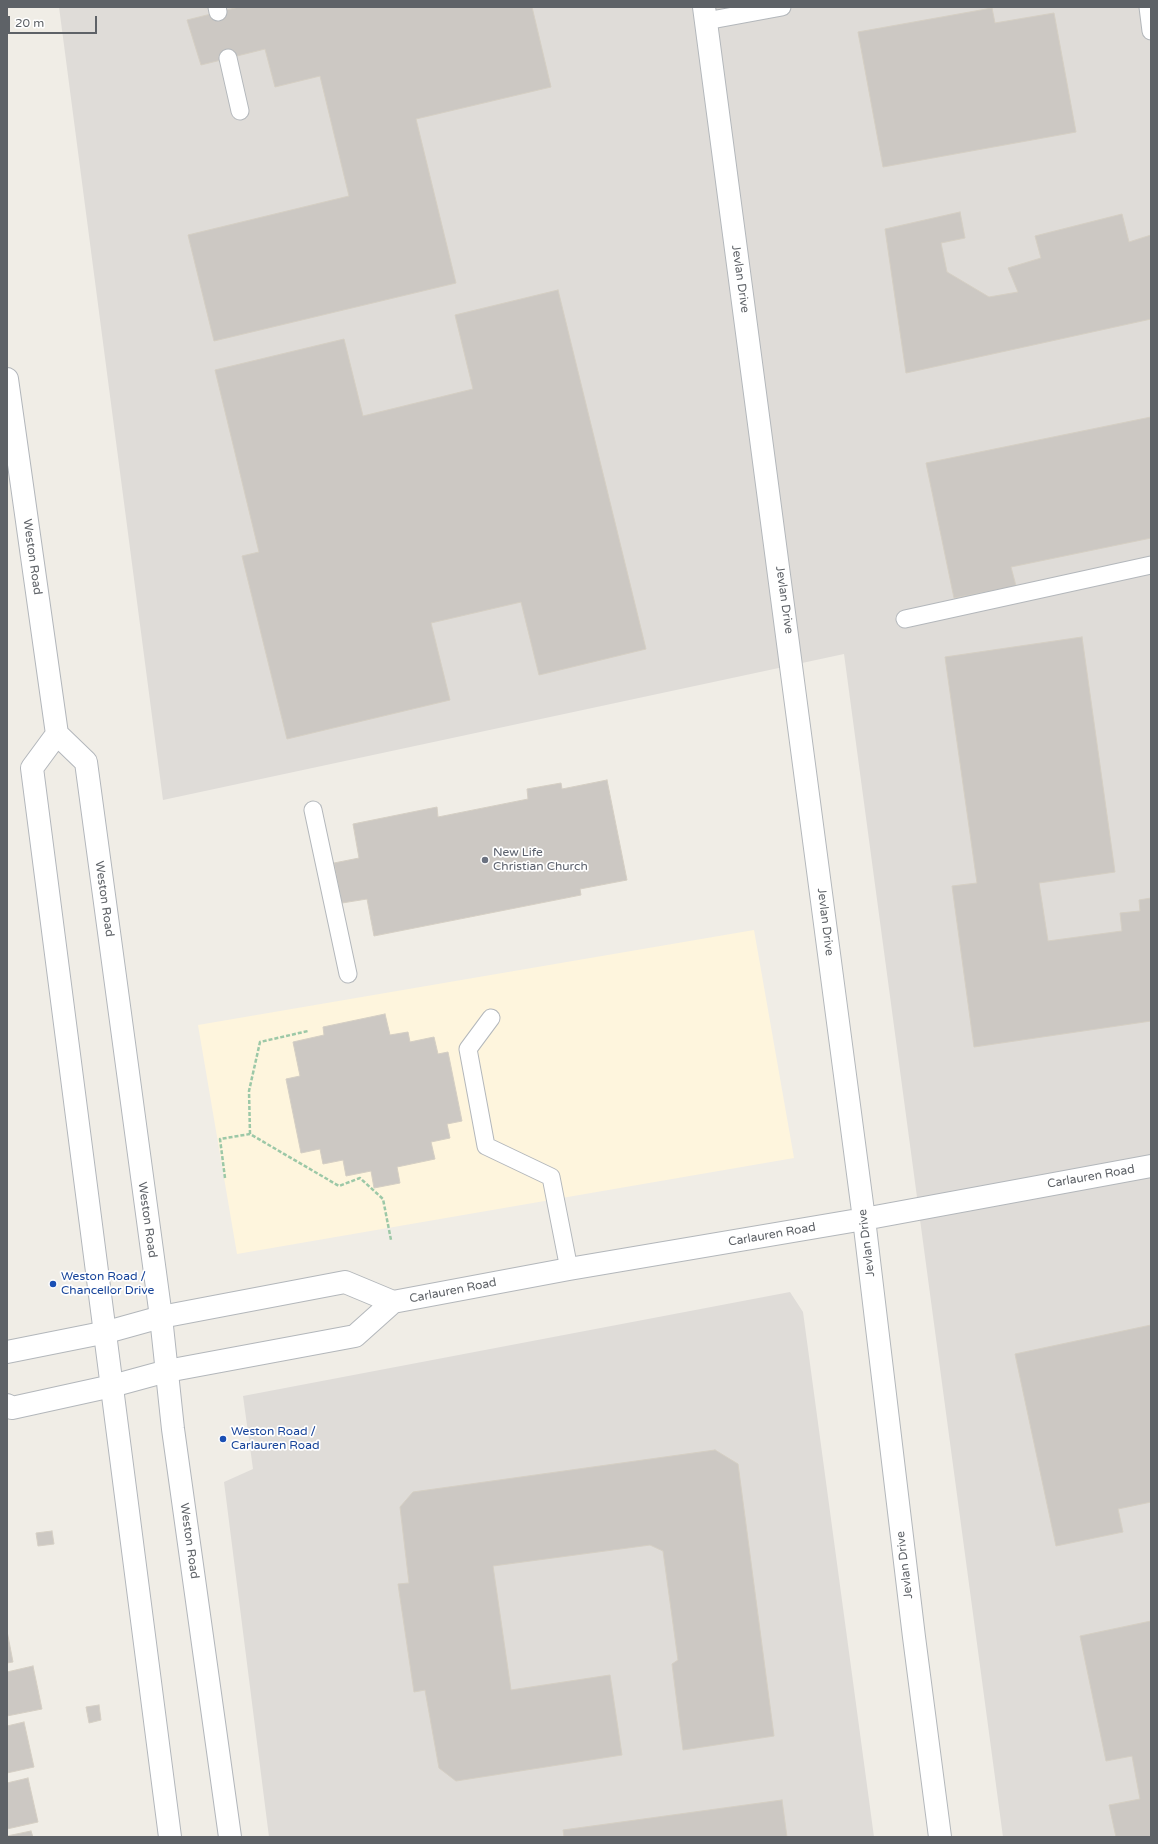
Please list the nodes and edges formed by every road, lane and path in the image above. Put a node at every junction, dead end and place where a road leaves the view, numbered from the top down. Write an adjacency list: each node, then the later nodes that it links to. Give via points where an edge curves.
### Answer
1 (782, 7): 3 (lane)
2 (1148, 7): 4 (lane)
3 (705, 14): 18 (street, Jevlan Drive)
4 (1151, 31)
5 (228, 58): 6 (lane)
6 (240, 111)
7 (7, 379): 10 (street, Weston Road)
8 (1151, 565): 9 (lane)
9 (905, 619)
10 (56, 734): 22 (street, Weston Road, via 86,762); 23 (street, via 32,768)
11 (313, 810): 12 (lane)
12 (348, 974)
13 (491, 1018): 20 (lane, via 468,1049 486,1146 551,1176)
14 (308, 1031): 15 (path, via 260,1042 249,1091)
15 (250, 1134): 17 (path, via 220,1139); 19 (path, via 339,1186 360,1178 383,1199)
16 (1151, 1166): 18 (street, Carlauren Road)
17 (225, 1178)
18 (864, 1219): 20 (street, Carlauren Road); 30 (street, Jevlan Drive)
19 (391, 1240)
20 (569, 1269): 21 (street, Carlauren Road)
21 (393, 1302): 22 (street, Carlauren Road, via 345,1282); 25 (street, Carlauren Road, via 355,1336)
22 (161, 1317): 23 (street, Carlauren Road); 25 (street, Weston Road)
23 (106, 1332): 24 (street, Carlauren Road); 26 (street)
24 (7, 1352)
25 (167, 1371): 26 (street, Carlauren Road); 29 (street, Weston Road)
26 (112, 1386): 27 (street, Carlauren Road, via 12,1408); 28 (street)
27 (7, 1405)
28 (170, 1837)
29 (230, 1837)
30 (940, 1837)

